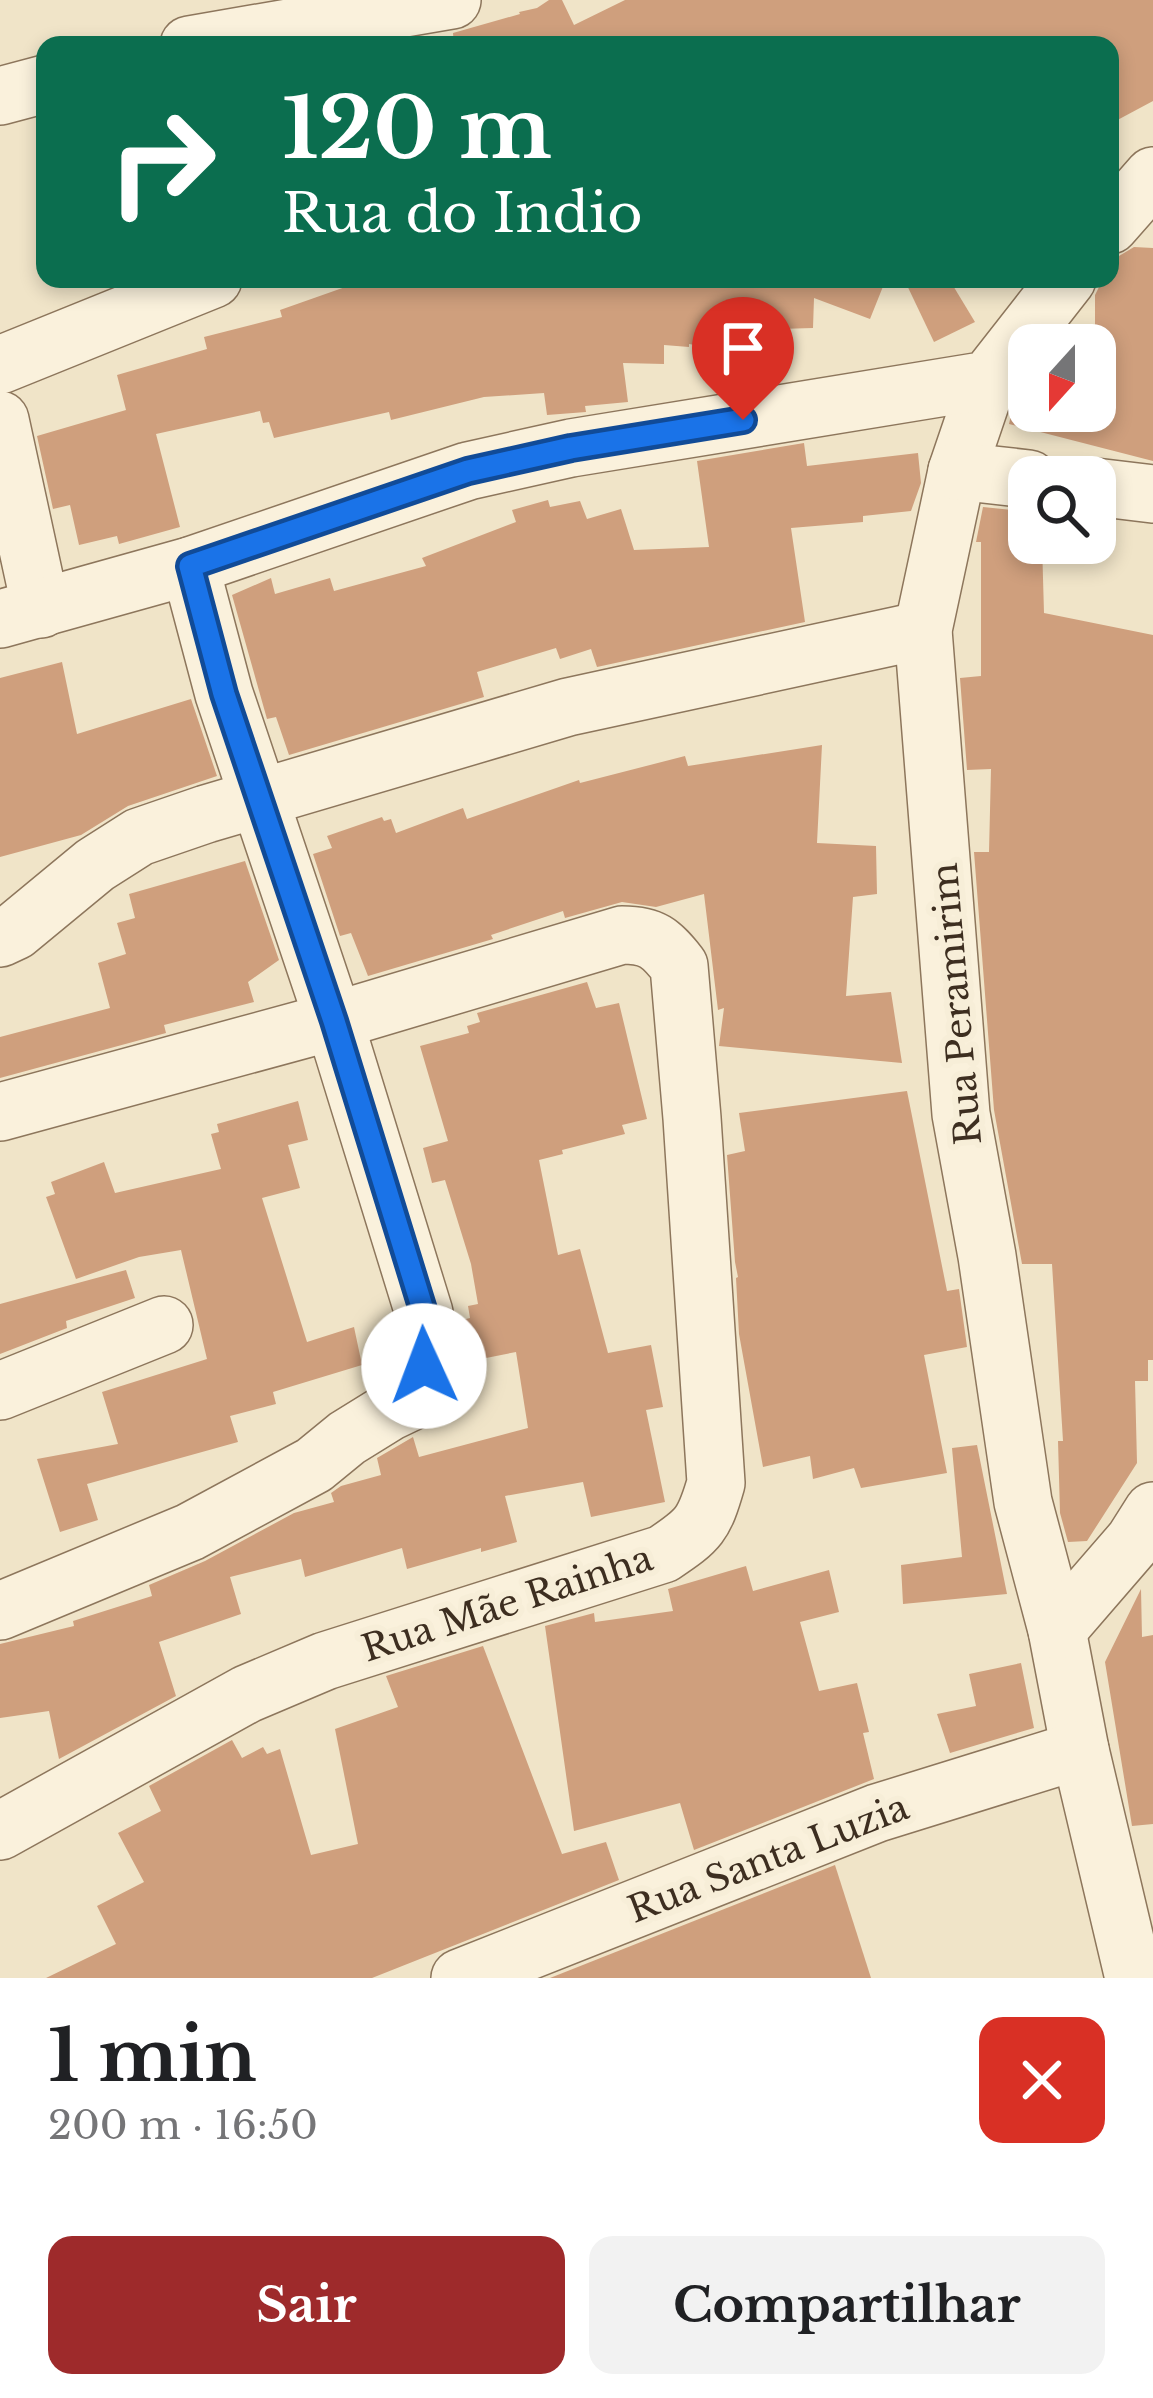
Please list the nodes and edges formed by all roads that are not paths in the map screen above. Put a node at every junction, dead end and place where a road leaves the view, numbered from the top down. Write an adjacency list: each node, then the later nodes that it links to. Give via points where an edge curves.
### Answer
1 (452, 0): 2 (street)
2 (242, 36)
3 (36, 86): 4 (street)
4 (0, 96)
5 (1153, 176): 6 (street)
6 (1119, 215)
7 (191, 288): 9 (street)
8 (1060, 288): 10 (street, Rua Peramirim)
9 (0, 365)
10 (988, 380): 12 (street, Rua Peramirim); 16 (street, via 468,471)
11 (0, 420): 17 (street)
12 (957, 471): 13 (street); 18 (street, Rua Peramirim)
13 (1008, 477)
14 (1116, 490): 15 (street)
15 (1153, 494)
16 (190, 566): 17 (street); 19 (street)
17 (20, 614)
18 (923, 630): 19 (street, via 568,706); 27 (street, Rua Peramirim, via 962,1114 1023,1502)
19 (259, 800): 20 (street, via 139,837); 21 (street)
20 (0, 938)
21 (334, 1021): 22 (street); 26 (street, via 424,1313 424,1366 412,1401 190,1532); 29 (street, Rua Mãe Rainha, via 622,935 644,935 679,966 716,1483 707,1514 663,1554 325,1661 247,1694)
22 (0, 1112)
23 (164, 1325): 24 (street)
24 (0, 1391)
25 (1153, 1511): 27 (street)
26 (0, 1611)
27 (1057, 1630): 28 (street, Rua Peramirim)
28 (1080, 1750): 30 (street, Rua Santa Luzia, via 877,1813); 31 (street, Rua Peramirim)
29 (0, 1831)
30 (460, 1978)
31 (1133, 1978)

